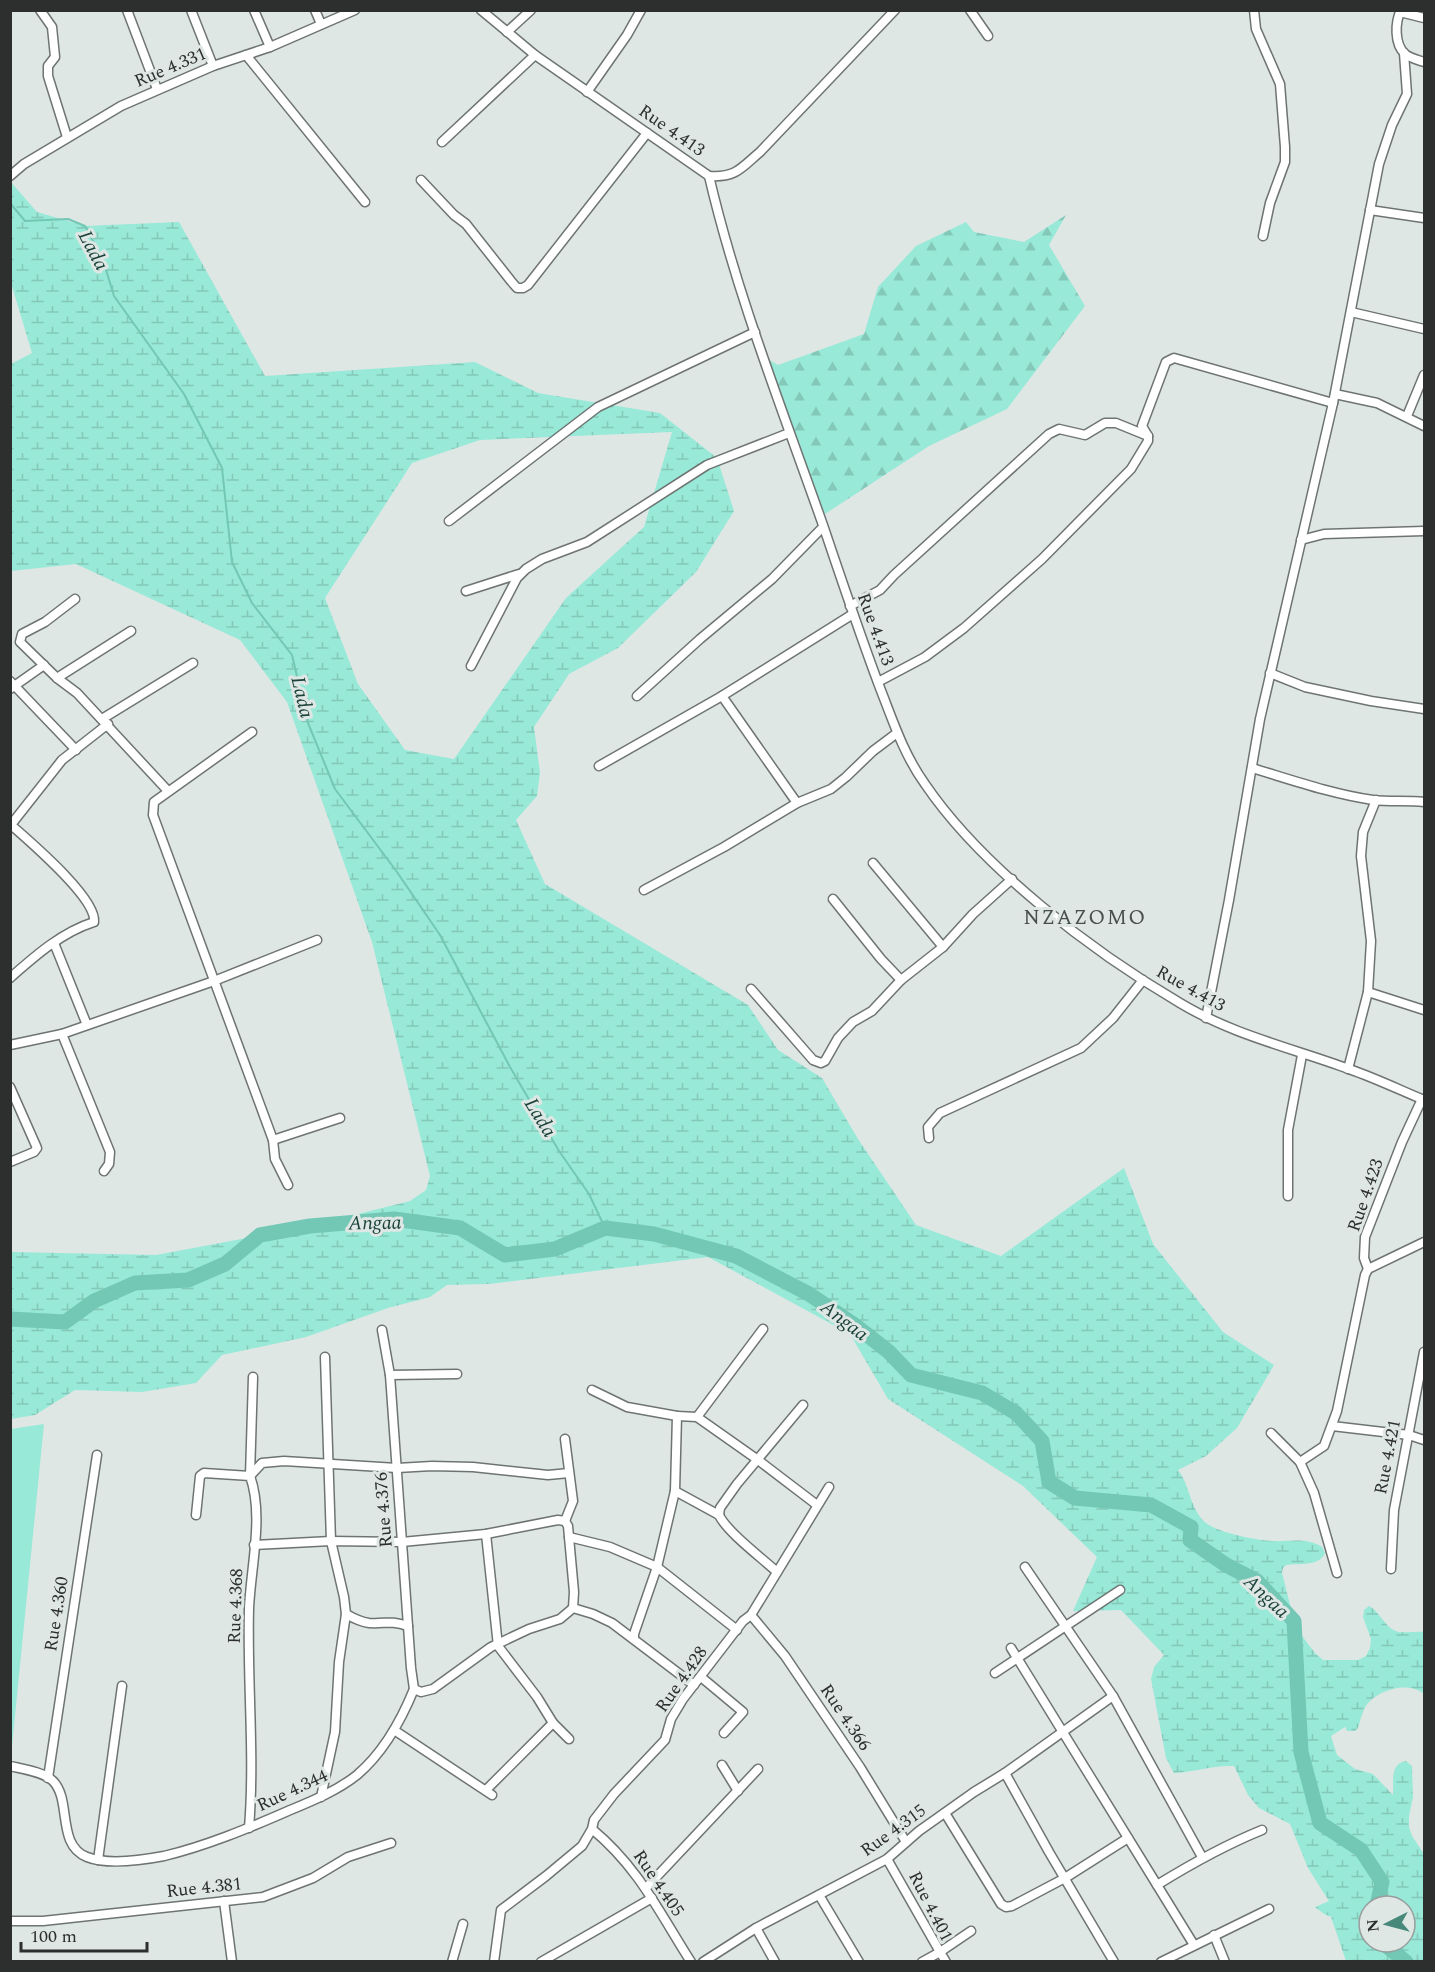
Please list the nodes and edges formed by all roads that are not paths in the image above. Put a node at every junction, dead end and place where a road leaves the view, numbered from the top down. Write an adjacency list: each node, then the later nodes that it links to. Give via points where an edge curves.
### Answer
1 (40, 10): 27 (street, via 52,27 55,57 48,66 48,76)
2 (127, 10): 24 (street)
3 (191, 10): 23 (street)
4 (254, 10): 18 (street)
5 (315, 10): 15 (street)
6 (355, 10): 15 (street, Rue 4.331)
7 (481, 10): 16 (street, Rue 4.413)
8 (531, 10): 16 (street)
9 (641, 10): 25 (street)
10 (895, 10): 30 (street, via 760,152 736,172 725,177)
11 (970, 10): 17 (street)
12 (1254, 10): 35 (street, via 1256,29 1280,84 1285,147 1285,162)
13 (1400, 11): 14 (street); 19 (street, via 1396,27)
14 (1425, 18)
15 (321, 24): 18 (street, Rue 4.331)
16 (507, 32): 21 (street, Rue 4.413)
17 (988, 36)
18 (270, 47): 20 (street, Rue 4.331)
19 (1404, 53): 22 (street); 33 (street, via 1407,93 1379,164)
20 (246, 55): 23 (street, Rue 4.331); 32 (street)
21 (535, 55): 25 (street, Rue 4.413); 28 (street)
22 (1425, 62)
23 (213, 66): 24 (street, Rue 4.331)
24 (158, 89): 27 (street, Rue 4.331)
25 (587, 92): 26 (street, Rue 4.413)
26 (647, 133): 30 (street, Rue 4.413); 31 (street, via 523,288 511,282 466,224)
27 (67, 137): 29 (street, Rue 4.331)
28 (442, 142)
29 (10, 176)
30 (709, 176): 38 (street, Rue 4.413, via 724,240)
31 (421, 180)
32 (365, 202)
33 (1370, 210): 34 (street); 36 (street)
34 (1425, 218)
35 (1263, 236)
36 (1351, 312): 37 (street); 40 (street)
37 (1425, 329)
38 (755, 332): 43 (street, Rue 4.413); 45 (street, via 598,407)
39 (1425, 375): 41 (street)
40 (1334, 398): 41 (street, via 1377,403); 44 (street, via 1174,358 1166,362 1142,426); 48 (street)
41 (1407, 416): 42 (street)
42 (1425, 426)
43 (789, 433): 46 (street, Rue 4.413); 49 (street, via 707,465 587,542 542,559)
44 (1148, 436): 52 (street, via 1116,423 1105,423 1085,435 1059,429 1049,434 880,590); 59 (street, via 1131,469 1042,559 964,628 925,657)
45 (449, 521)
46 (823, 527): 52 (street, Rue 4.413); 61 (street, via 772,579)
47 (1425, 531): 48 (street, via 1324,534)
48 (1301, 540): 57 (street)
49 (520, 574): 50 (street); 56 (street)
50 (466, 591)
51 (75, 599): 55 (street, via 20,637 20,642)
52 (851, 610): 59 (street, Rue 4.413); 62 (street)
53 (131, 631): 58 (street)
54 (193, 663): 64 (street)
55 (44, 665): 58 (street); 60 (street)
56 (471, 666)
57 (1270, 673): 63 (street, via 1305,687); 69 (street)
58 (57, 678): 64 (street)
59 (878, 682): 66 (street, Rue 4.413)
60 (12, 685): 67 (street)
61 (637, 696)
62 (722, 696): 68 (street); 73 (street)
63 (1425, 709)
64 (105, 721): 67 (street); 70 (street)
65 (252, 732): 70 (street)
66 (897, 733): 73 (street, via 831,789); 76 (street, Rue 4.413, via 931,794 978,848)
67 (76, 750): 74 (street, via 63,760)
68 (599, 766)
69 (1252, 768): 71 (street); 89 (street)
70 (168, 790): 85 (street, via 154,802 153,815)
71 (1377, 800): 72 (street); 87 (street, via 1363,832 1361,856 1371,941)
72 (1425, 802)
73 (797, 803): 77 (street)
74 (11, 825): 80 (street, via 48,858 90,905 95,917 94,922)
75 (873, 863): 81 (street)
76 (1012, 879): 81 (street); 84 (street, Rue 4.413, via 1061,921)
77 (644, 890)
78 (833, 899): 83 (street)
79 (317, 940): 85 (street)
80 (54, 943): 82 (street); 90 (street)
81 (943, 947): 83 (street)
82 (10, 978)
83 (901, 980): 86 (street, via 880,1004 853,1022 820,1063 813,1060)
84 (1143, 980): 89 (street, Rue 4.413); 98 (street, via 1113,1018 1081,1048 940,1113 928,1127)
85 (214, 981): 90 (street); 99 (street)
86 (751, 989)
87 (1368, 992): 88 (street); 94 (street)
88 (1425, 1010)
89 (1206, 1018): 93 (street, Rue 4.413)
90 (87, 1025): 91 (street)
91 (62, 1034): 92 (street); 101 (street, via 110,1152)
92 (10, 1045)
93 (1302, 1054): 94 (street, Rue 4.413); 103 (street, via 1288,1130)
94 (1348, 1069): 96 (street, Rue 4.413)
95 (10, 1087): 100 (street, via 37,1144 34,1152)
96 (1423, 1100): 105 (street, Rue 4.423, via 1365,1237)
97 (340, 1118): 99 (street)
98 (929, 1138)
99 (273, 1140): 102 (street, via 275,1159)
100 (10, 1162)
101 (104, 1171)
102 (288, 1185)
103 (1288, 1196)
104 (1425, 1242): 105 (street)
105 (1368, 1269): 117 (street, Rue 4.423)
106 (763, 1329): 116 (street)
107 (382, 1330): 111 (street, Rue 4.376)
108 (1425, 1352): 119 (street, Rue 4.421)
109 (325, 1357): 125 (street)
110 (457, 1374): 111 (street)
111 (390, 1375): 126 (street, Rue 4.376)
112 (253, 1377): 128 (street, Rue 4.368)
113 (592, 1390): 115 (street, via 627,1407)
114 (803, 1405): 123 (street)
115 (676, 1416): 116 (street); 130 (street)
116 (697, 1417): 123 (street)
117 (1332, 1426): 119 (street); 124 (street, Rue 4.423, via 1324,1446)
118 (1271, 1433): 124 (street)
119 (1408, 1435): 121 (street); 142 (street, Rue 4.421, via 1394,1510)
120 (565, 1439): 127 (street)
121 (1425, 1440)
122 (97, 1455): 171 (street, Rue 4.360)
123 (758, 1460): 131 (street); 133 (street, via 737,1484)
124 (1300, 1462): 144 (street, via 1314,1493)
125 (329, 1464): 126 (street); 128 (street, via 262,1463); 137 (street)
126 (397, 1468): 127 (street, via 473,1467 548,1475); 138 (street, Rue 4.376)
127 (569, 1473): 134 (street, via 573,1501)
128 (250, 1476): 132 (street, via 204,1473 200,1476); 139 (street, Rue 4.368, via 255,1488)
129 (829, 1487): 131 (street, Rue 4.428)
130 (675, 1491): 133 (street); 140 (street)
131 (817, 1505): 143 (street, Rue 4.428)
132 (196, 1515)
133 (719, 1515): 143 (street)
134 (565, 1521): 135 (street); 136 (street)
135 (486, 1533): 138 (street); 153 (street)
136 (569, 1537): 140 (street, via 610,1546); 146 (street)
137 (331, 1541): 138 (street); 139 (street); 147 (street)
138 (402, 1542): 149 (street, Rue 4.376)
139 (254, 1545): 175 (street, Rue 4.368, via 249,1607)
140 (657, 1567): 151 (street); 152 (street)
141 (1025, 1567): 150 (street)
142 (1391, 1569)
143 (777, 1572): 148 (street, Rue 4.428)
144 (1336, 1573)
145 (1120, 1590): 150 (street)
146 (573, 1608): 152 (street, via 612,1623); 153 (street, via 560,1619 529,1629)
147 (346, 1614): 149 (street, via 371,1623); 173 (street, via 335,1732)
148 (751, 1615): 151 (street, Rue 4.428); 179 (street, Rue 4.366, via 785,1656)
149 (408, 1626): 160 (street, Rue 4.376)
150 (1066, 1626): 155 (street); 161 (street)
151 (737, 1630): 157 (street, Rue 4.428)
152 (634, 1639): 158 (street)
153 (498, 1646): 160 (street, via 491,1647 433,1689); 162 (street)
154 (1011, 1648): 155 (street)
155 (1018, 1659): 156 (street); 164 (street)
156 (995, 1673)
157 (701, 1677): 158 (street, Rue 4.428); 165 (street, via 743,1712)
158 (694, 1685): 176 (street, Rue 4.428, via 671,1719 665,1740 614,1794 594,1820)
159 (122, 1686): 183 (street)
160 (414, 1689): 163 (street, Rue 4.344)
161 (1113, 1695): 164 (street, Rue 4.315); 181 (street)
162 (553, 1723): 163 (street, via 489,1793); 166 (street)
163 (394, 1730): 173 (street, Rue 4.344, via 380,1752 356,1776)
164 (1062, 1731): 170 (street, Rue 4.315); 178 (street)
165 (724, 1733)
166 (569, 1739)
167 (722, 1765): 172 (street)
168 (10, 1766): 171 (street)
169 (758, 1769): 172 (street)
170 (1005, 1773): 174 (street, Rue 4.315); 184 (street)
171 (48, 1778): 183 (street, Rue 4.344, via 57,1786 71,1844 76,1851)
172 (738, 1791): 186 (street)
173 (321, 1797): 175 (street, Rue 4.344)
174 (945, 1813): 179 (street, Rue 4.315); 184 (street, via 1000,1904 1012,1906)
175 (249, 1828): 183 (street, Rue 4.344, via 165,1856)
176 (592, 1829): 186 (street, Rue 4.405, via 617,1851); 200 (street, Rue 4.428, via 582,1846 501,1910)
177 (1262, 1830): 181 (street)
178 (1128, 1838): 184 (street); 185 (street)
179 (906, 1842): 182 (street, Rue 4.315)
180 (391, 1843): 189 (street, Rue 4.381, via 348,1857 286,1890 238,1902)
181 (1202, 1857): 185 (street)
182 (887, 1859): 187 (street, Rue 4.315); 197 (street, Rue 4.401)
183 (98, 1860)
184 (1065, 1878): 208 (street)
185 (1157, 1885): 196 (street)
186 (646, 1888): 188 (street, Rue 4.405)
187 (819, 1895): 193 (street, Rue 4.315); 205 (street)
188 (652, 1898): 201 (street); 202 (street, Rue 4.405)
189 (224, 1901): 191 (street, Rue 4.381, via 44,1921); 198 (street)
190 (1269, 1909): 195 (street)
191 (10, 1921)
192 (463, 1924): 199 (street)
193 (756, 1928): 203 (street, Rue 4.315); 204 (street)
194 (971, 1931): 197 (street)
195 (1214, 1935): 196 (street); 210 (street)
196 (1194, 1945): 209 (street)
197 (940, 1952): 206 (street, Rue 4.401); 207 (street)
198 (232, 1962)
199 (452, 1962)
200 (494, 1962)
201 (541, 1962)
202 (691, 1962)
203 (703, 1962)
204 (775, 1962)
205 (859, 1962)
206 (922, 1962)
207 (946, 1962)
208 (1114, 1962)
209 (1161, 1962)
210 (1225, 1962)

